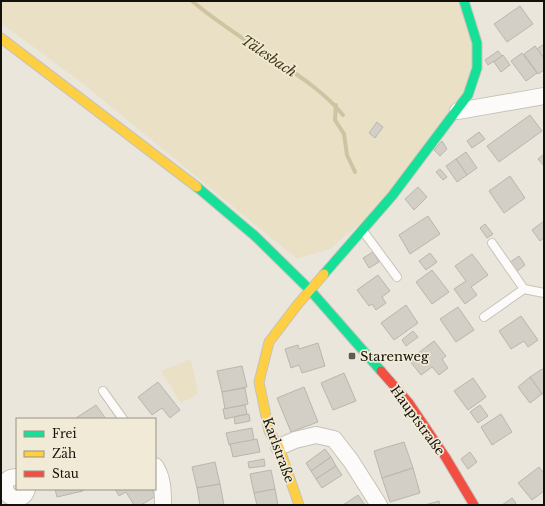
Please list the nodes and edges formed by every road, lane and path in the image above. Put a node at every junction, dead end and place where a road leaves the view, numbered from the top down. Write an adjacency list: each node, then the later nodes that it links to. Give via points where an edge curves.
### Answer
1 (464, 1): 4 (street, via 476,43 477,68 468,95)
2 (1, 38): 9 (street, Hauptstraße, via 178,172 255,236)
3 (544, 96): 4 (street)
4 (458, 111): 5 (street, via 392,196)
5 (362, 230): 7 (lane); 9 (street)
6 (492, 243): 8 (lane)
7 (397, 277)
8 (524, 289): 10 (lane); 11 (lane)
9 (310, 290): 14 (street, Karlstraße, via 269,342 259,382 269,430); 22 (street, Hauptstraße, via 409,403)
10 (544, 294)
11 (484, 317)
12 (102, 391): 13 (lane)
13 (122, 418)
14 (279, 447): 20 (street, Karlstraße); 21 (street, via 316,435 334,439)
15 (156, 468): 19 (street, via 163,486)
16 (16, 477): 18 (street, via 6,481)
17 (29, 496): 18 (street, via 16,501)
18 (3, 497)
19 (164, 505)
20 (299, 505)
21 (379, 505)
22 (474, 505)

